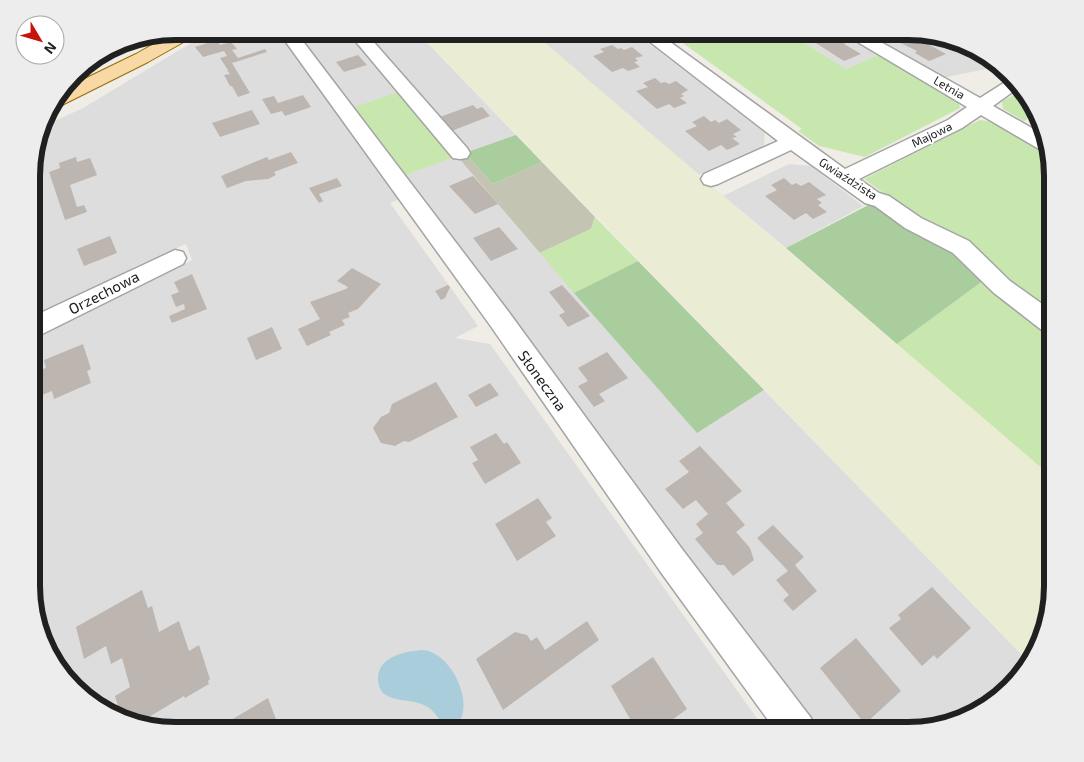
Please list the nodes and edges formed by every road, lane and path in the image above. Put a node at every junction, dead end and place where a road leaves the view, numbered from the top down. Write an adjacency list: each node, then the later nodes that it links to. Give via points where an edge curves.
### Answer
1 (174, 40): 7 (main road)
2 (293, 40): 17 (street, Słoneczna, via 418,207)
3 (363, 40): 11 (street)
4 (656, 40): 10 (street, Gwiaździsta)
5 (866, 40): 8 (street, Letnia)
6 (1010, 86): 8 (street, Majowa)
7 (68, 95)
8 (981, 106): 9 (street, Letnia); 12 (street, Majowa, via 955,124)
9 (1039, 141)
10 (792, 142): 12 (street, Gwiaździsta); 13 (street)
11 (460, 153)
12 (844, 178): 15 (street, Gwiaździsta, via 913,223 961,247 1002,287)
13 (711, 180)
14 (176, 258): 16 (street, Orzechowa)
15 (1044, 318)
16 (40, 325)
17 (791, 722)

